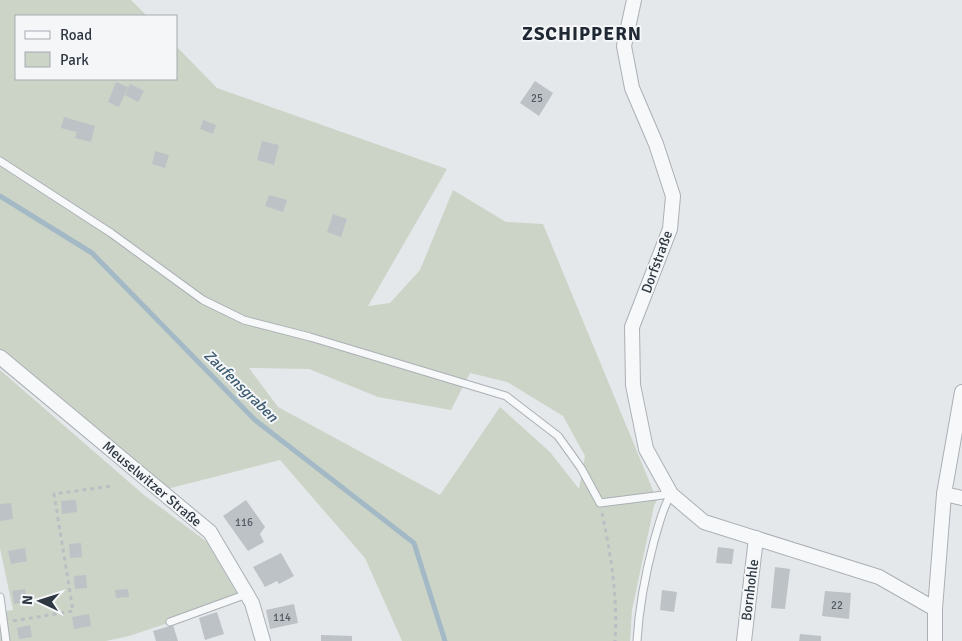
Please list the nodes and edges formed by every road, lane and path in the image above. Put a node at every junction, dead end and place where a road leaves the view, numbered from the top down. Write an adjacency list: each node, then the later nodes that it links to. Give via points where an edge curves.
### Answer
1 (634, 0): 6 (street, Dorfstraße, via 624,46 632,88 656,144 673,196 670,228 632,327 633,385 646,449)
2 (0, 161): 9 (lane, via 111,233 203,300 244,320 506,396 558,436)
3 (0, 357): 11 (street, Meuselwitzer Straße, via 210,532)
4 (962, 392): 7 (street)
5 (112, 486): 14 (path, via 54,494 73,611)
6 (671, 494): 9 (lane); 10 (street, via 704,522); 19 (lane, via 663,508 647,567)
7 (944, 494): 8 (street); 13 (street)
8 (962, 498)
9 (600, 503): 18 (path, via 611,559)
10 (756, 538): 13 (street, via 879,578); 20 (street, Bornhohle)
11 (246, 594): 15 (lane); 17 (street, Meuselwitzer Straße, via 252,603)
12 (0, 597): 14 (lane)
13 (934, 609): 21 (street)
14 (4, 622): 16 (lane)
15 (170, 622)
16 (6, 641)
17 (263, 641)
18 (615, 641)
19 (637, 641)
20 (744, 641)
21 (935, 641)

